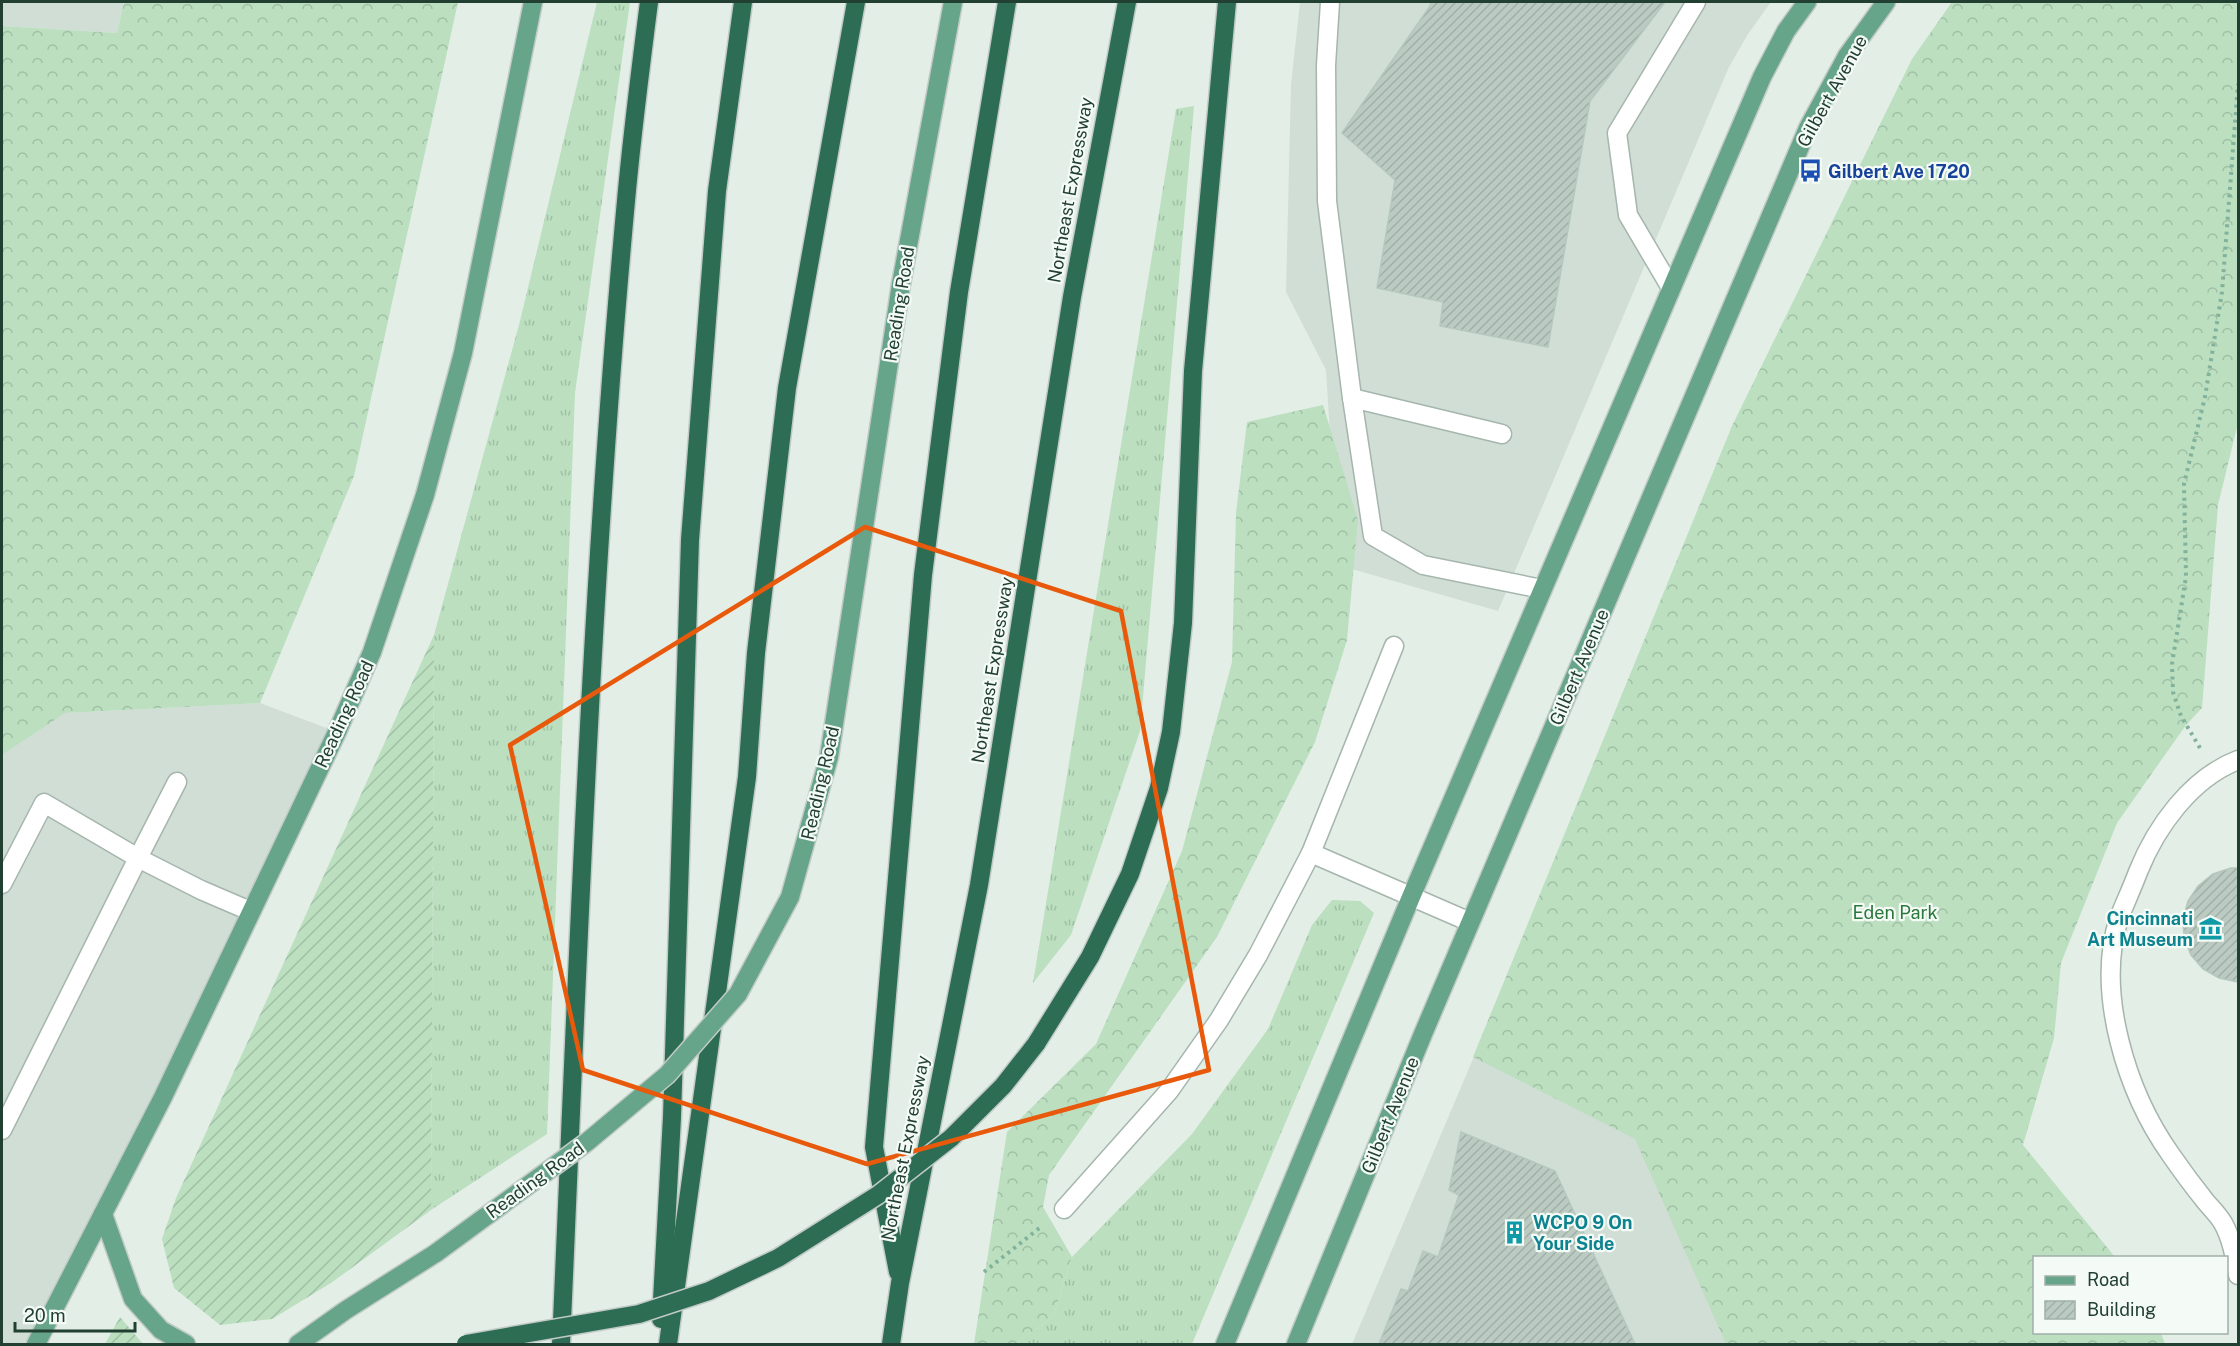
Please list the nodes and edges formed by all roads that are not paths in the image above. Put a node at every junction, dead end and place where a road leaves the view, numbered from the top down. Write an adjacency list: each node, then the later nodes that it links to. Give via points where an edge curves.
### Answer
1 (533, 2): 24 (main road, Reading Road, via 463,353 425,495 372,652)
2 (649, 2): 35 (highway, via 627,188 609,404)
3 (743, 2): 36 (highway, via 717,191 690,540 672,1106)
4 (856, 2): 37 (highway, via 787,388 756,653 747,777)
5 (953, 2): 33 (main road, Reading Road, bridge, via 901,284 829,757 790,897 738,994 667,1076 586,1142 436,1253)
6 (1007, 2): 30 (highway, via 959,292 923,575 874,1147)
7 (1126, 2): 30 (highway, Northeast Expressway, via 1072,297 979,885)
8 (1227, 2): 34 (highway, bridge, via 1193,371 1183,623 1171,732 1159,788 1130,874 1090,957 1036,1044 1003,1086 951,1138 878,1195 778,1258 709,1291 639,1314)
9 (1330, 2): 14 (lane, via 1326,65 1328,201)
10 (1696, 2): 13 (lane, via 1617,133 1628,215)
11 (1807, 2): 13 (main road, via 1786,31 1762,77)
12 (1886, 2): 25 (main road, Gilbert Avenue, via 1847,56 1808,128)
13 (1671, 288): 16 (main road)
14 (1352, 398): 15 (lane); 16 (lane, via 1373,536 1423,565)
15 (1502, 434)
16 (1542, 589): 23 (main road)
17 (1394, 646): 20 (lane)
18 (2238, 760): 29 (lane, via 2215,772 2180,803 2145,856 2119,919 2112,993 2120,1043 2143,1109 2155,1133 2223,1222)
19 (177, 782): 21 (lane)
20 (1311, 853): 23 (lane); 27 (lane, via 1219,1020 1169,1091)
21 (138, 858): 22 (lane, via 44,803); 24 (lane); 26 (lane)
22 (2, 884)
23 (1411, 897): 25 (lane); 39 (main road)
24 (250, 911): 28 (main road, Reading Road)
25 (1470, 922): 40 (main road, Gilbert Avenue)
26 (2, 1130)
27 (1064, 1209)
28 (103, 1214): 31 (main road, Reading Road); 32 (main road, via 133,1299 161,1330)
29 (2238, 1275)
30 (900, 1283): 38 (highway, Northeast Expressway)
31 (36, 1344)
32 (186, 1344)
33 (298, 1344)
34 (466, 1344)
35 (561, 1344)
36 (660, 1344)
37 (668, 1344)
38 (891, 1344)
39 (1225, 1344)
40 (1296, 1344)

